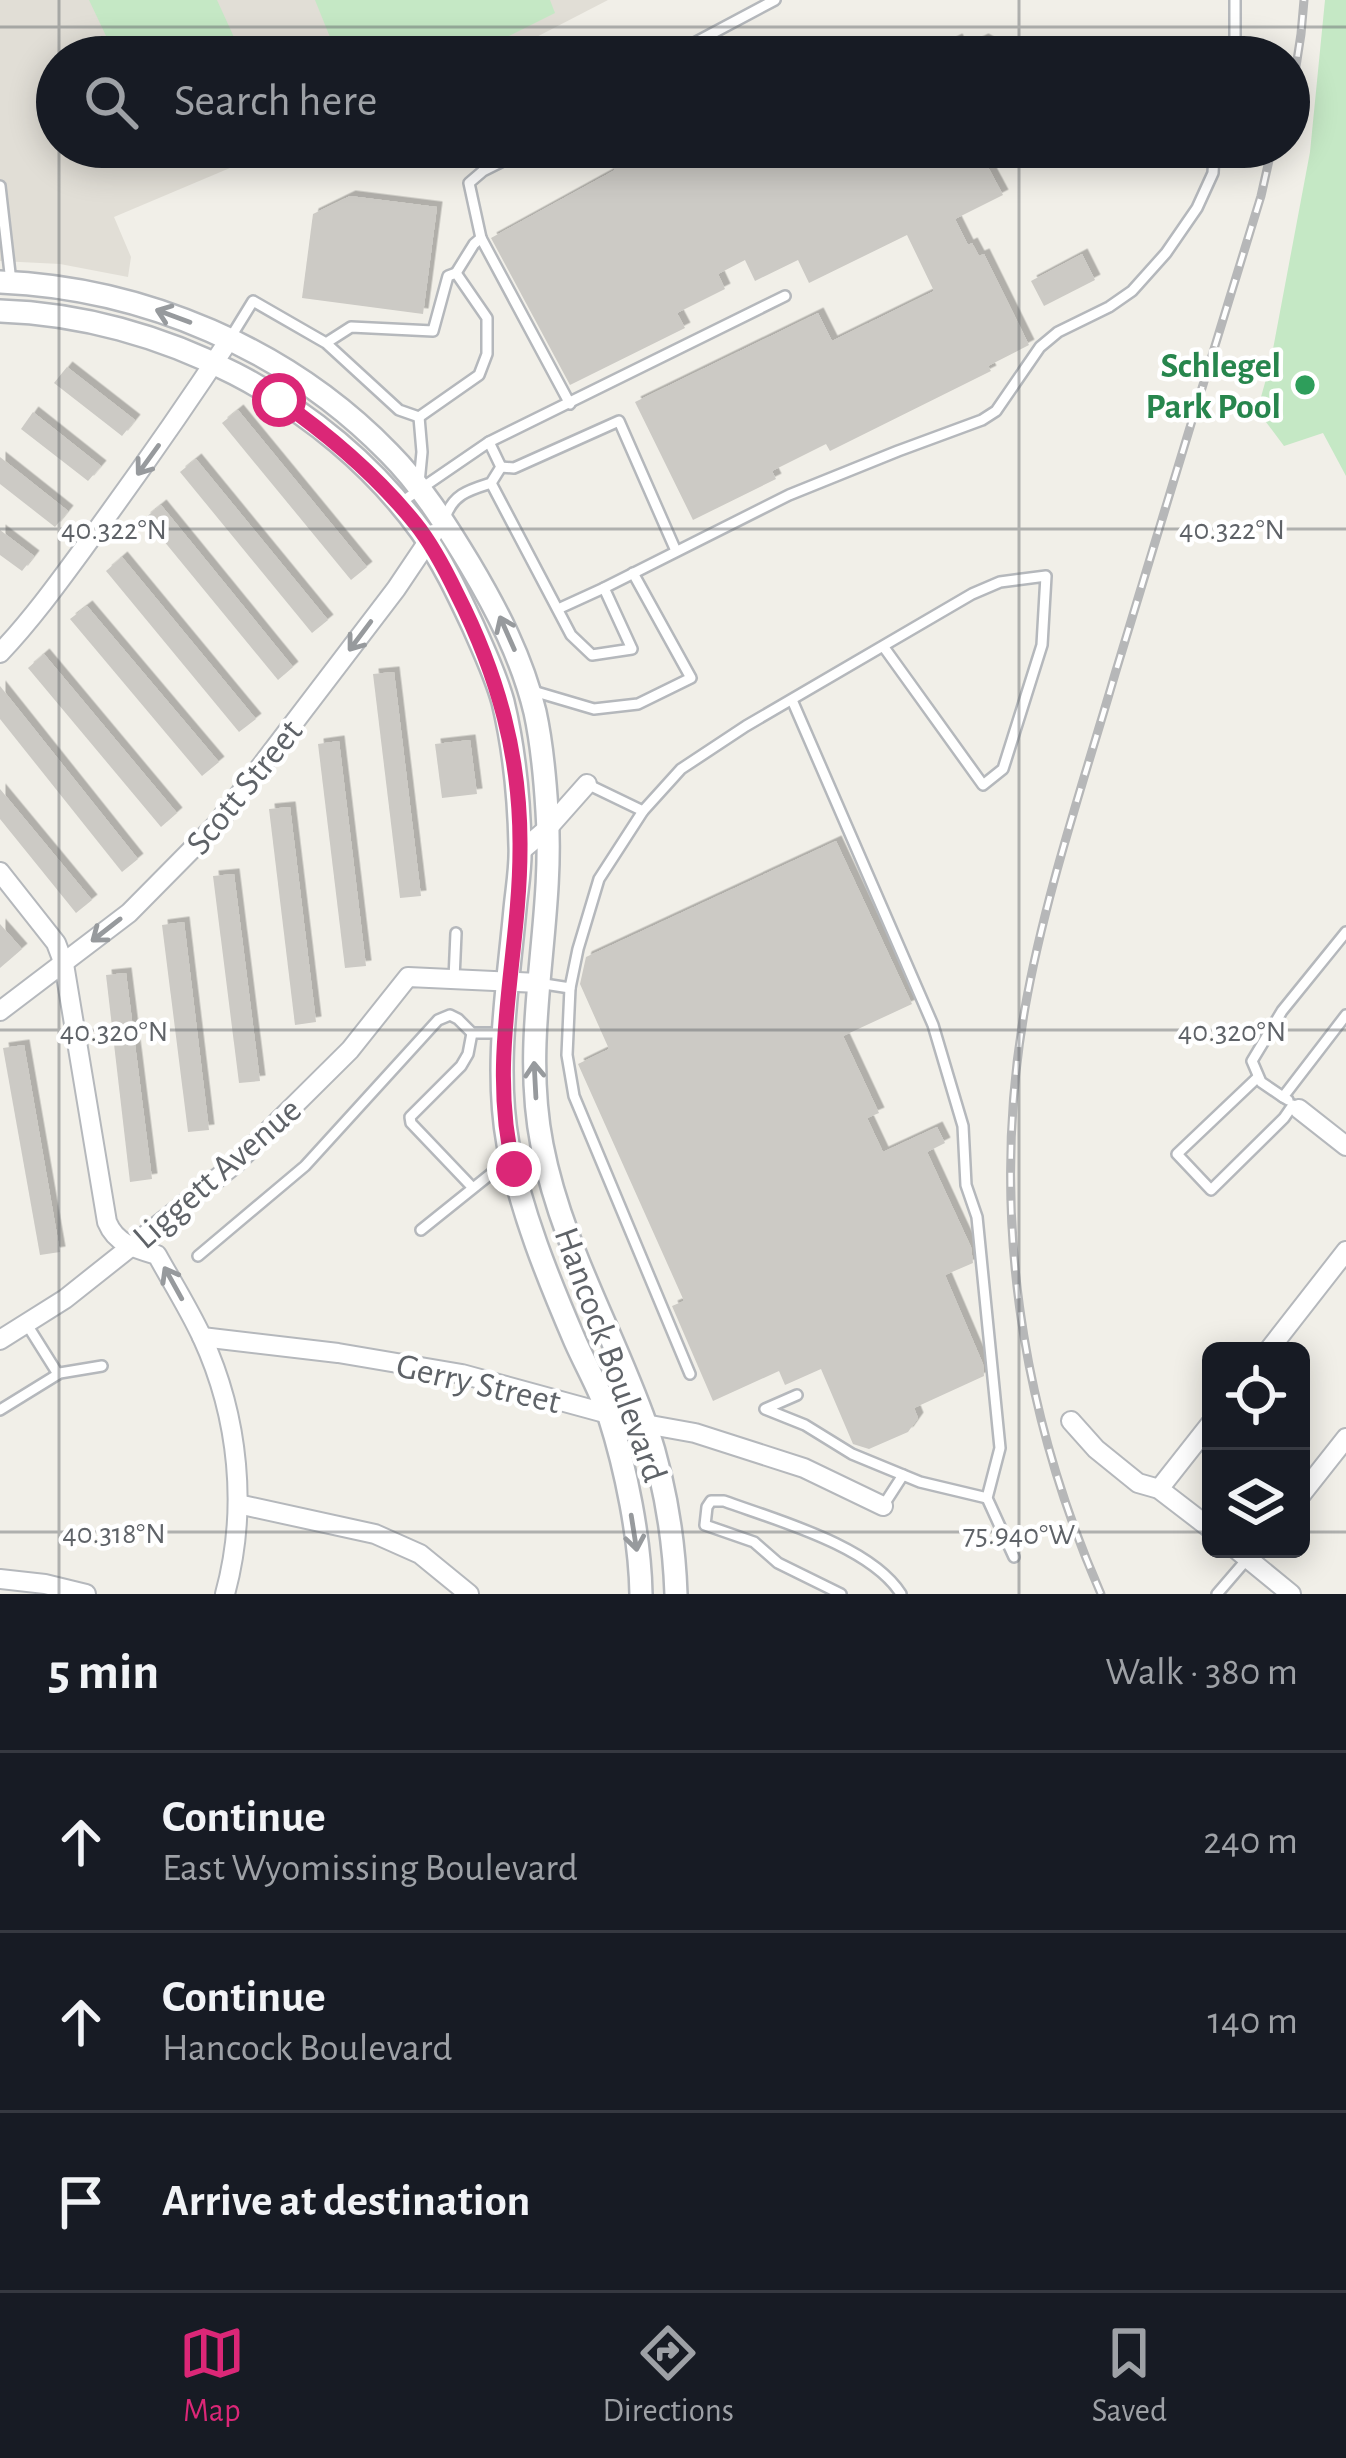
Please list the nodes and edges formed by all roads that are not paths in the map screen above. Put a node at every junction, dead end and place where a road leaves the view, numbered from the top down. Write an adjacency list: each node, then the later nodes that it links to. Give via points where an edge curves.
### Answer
1 (775, 0): 3 (lane)
2 (1235, 0): 4 (lane)
3 (707, 36)
4 (1235, 36)
5 (489, 168): 9 (lane, via 469,183)
6 (1213, 168): 26 (lane, via 1166,253 1132,291 1040,347 996,411 789,495)
7 (0, 186): 8 (lane)
8 (2, 204): 11 (lane)
9 (481, 238): 10 (lane); 17 (lane)
10 (456, 273): 15 (lane, via 448,275 433,331 350,327); 18 (lane, via 487,318 487,353 479,375)
11 (5, 282): 13 (street); 14 (street, Hancock Boulevard, one-way to 11, via 138,304)
12 (785, 296): 17 (lane)
13 (5, 312): 16 (street, Hancock Boulevard, via 123,330)
14 (230, 340): 15 (lane, via 253,301); 16 (street); 22 (street, Hancock Boulevard, via 335,405)
15 (326, 343): 18 (lane, via 398,410)
16 (214, 364): 23 (street, Hancock Boulevard, via 315,425); 31 (street, one-way to 31)
17 (570, 404): 19 (lane)
18 (419, 417): 22 (lane)
19 (489, 442): 20 (lane); 22 (lane)
20 (501, 467): 21 (lane); 26 (lane, via 619,421)
21 (494, 487): 24 (lane, via 461,494); 29 (lane)
22 (418, 488): 23 (lane); 24 (street, Hancock Boulevard)
23 (399, 504): 25 (street, Hancock Boulevard)
24 (444, 521): 25 (street, Scott Street); 32 (street, Hancock Boulevard, one-way to 24, via 497,611)
25 (428, 541): 37 (street, Hancock Boulevard, via 502,699); 41 (street, Scott Street, one-way to 41, via 216,825)
26 (676, 551): 27 (lane)
27 (633, 574): 28 (lane); 32 (lane, via 691,678 638,704 593,709)
28 (604, 587): 29 (lane); 29 (lane, via 632,650 592,655)
29 (558, 609)
30 (883, 646): 30 (lane, via 1000,582 1046,577 1042,646 1003,769 983,785); 33 (lane)
31 (0, 653)
32 (528, 690): 36 (street, Hancock Boulevard)
33 (792, 700): 35 (lane, via 681,769); 77 (lane, via 933,1025 963,1126 1000,1448)
34 (587, 784): 35 (lane); 36 (street)
35 (644, 811): 45 (lane, via 599,879)
36 (548, 828): 37 (street); 44 (street, Hancock Boulevard)
37 (520, 850): 43 (street, Hancock Boulevard)
38 (0, 872): 41 (street)
39 (1346, 932): 50 (lane, via 1282,1011 1252,1061)
40 (456, 933): 42 (lane)
41 (64, 964): 46 (street, Scott Street); 57 (street, via 107,1222)
42 (454, 979): 43 (street); 57 (street, Liggett Avenue, via 408,977 273,1128)
43 (509, 982): 44 (street); 49 (street, Hancock Boulevard)
44 (538, 983): 45 (lane); 53 (street, Hancock Boulevard, one-way to 44, via 534,1088)
45 (570, 988): 66 (lane, via 574,1096)
46 (0, 1011)
47 (1346, 1015): 51 (lane)
48 (472, 1034): 49 (lane); 55 (lane, via 461,1066 410,1117); 59 (lane, via 458,1018 438,1020 305,1166)
49 (504, 1034): 54 (street, Hancock Boulevard, via 503,1107)
50 (1257, 1078): 51 (lane); 51 (lane, via 1177,1154 1211,1190)
51 (1292, 1104): 52 (street)
52 (1346, 1146)
53 (545, 1162): 54 (street); 71 (street, Hancock Boulevard)
54 (514, 1169): 55 (lane); 69 (street, Hancock Boulevard, via 547,1272)
55 (472, 1187): 56 (lane)
56 (421, 1230)
57 (129, 1247): 60 (street, Liggett Avenue); 61 (street, one-way to 57, via 157,1255)
58 (1346, 1251): 63 (street)
59 (198, 1256)
60 (26, 1323): 62 (street, Liggett Avenue); 65 (lane)
61 (202, 1336): 69 (street, Gerry Street, via 411,1364); 78 (street, via 227,1409)
62 (0, 1340)
63 (1275, 1342)
64 (102, 1366): 65 (lane)
65 (58, 1374): 68 (lane)
66 (690, 1374)
67 (797, 1395): 74 (lane, via 765,1408)
68 (0, 1410)
69 (608, 1413): 71 (street, Gerry Street); 89 (street, Hancock Boulevard, one-way to 89)
70 (1071, 1421): 76 (street, via 1138,1483)
71 (645, 1424): 79 (street, Gerry Street, via 804,1468); 90 (street, Hancock Boulevard, via 668,1510)
72 (1202, 1436): 76 (street)
73 (1346, 1438): 75 (street)
74 (903, 1475): 77 (lane); 79 (lane)
75 (1310, 1484)
76 (1160, 1490): 80 (street)
77 (987, 1498): 81 (lane)
78 (238, 1504): 87 (street); 88 (street, via 376,1534 420,1554)
79 (883, 1506)
80 (1202, 1522)
81 (1014, 1557)
82 (1243, 1558): 92 (lane)
83 (1253, 1558): 93 (street)
84 (0, 1579): 86 (street)
85 (899, 1590): 91 (lane, via 816,1534 724,1502 706,1507 705,1525 754,1541 778,1563)
86 (86, 1594)
87 (224, 1594)
88 (469, 1594)
89 (640, 1594)
90 (676, 1594)
91 (841, 1594)
92 (1217, 1594)
93 (1291, 1594)

